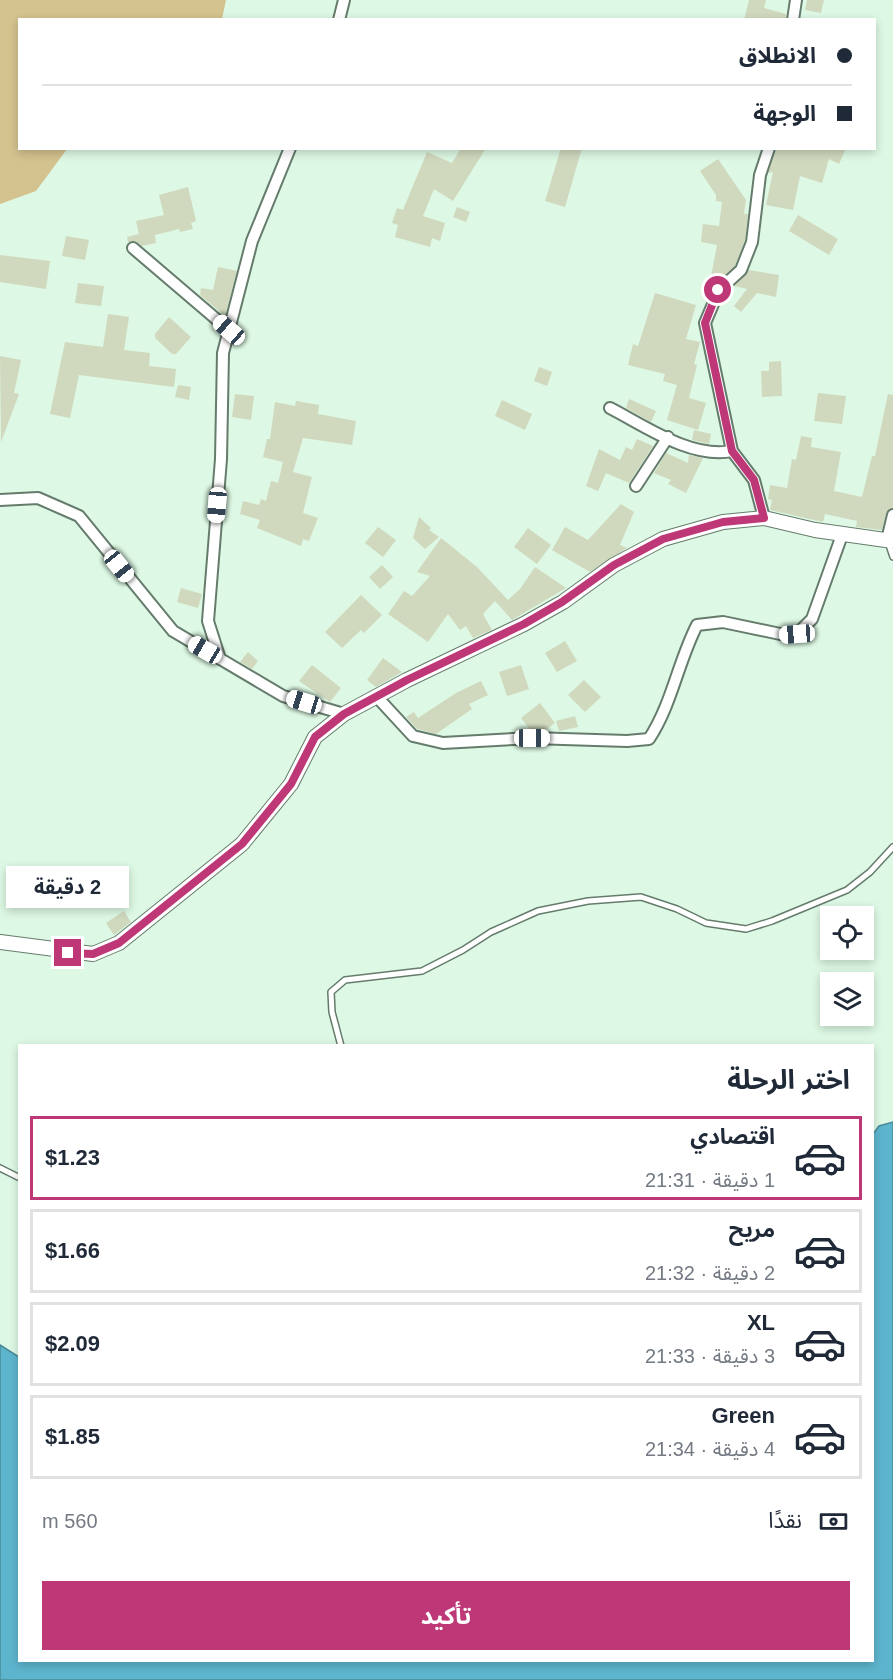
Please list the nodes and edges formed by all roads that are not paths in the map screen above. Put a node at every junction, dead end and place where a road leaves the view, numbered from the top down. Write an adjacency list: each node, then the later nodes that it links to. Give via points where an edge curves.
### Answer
1 (345, 0): 3 (street)
2 (796, 0): 4 (street)
3 (340, 18)
4 (793, 18)
5 (289, 150): 8 (street, via 252,241)
6 (768, 150): 11 (street, via 759,175 752,242 741,270 718,290 705,323)
7 (133, 248): 8 (street)
8 (229, 330): 19 (street, via 223,353 221,459 208,621)
9 (610, 408): 10 (street)
10 (668, 437): 11 (street, via 699,450); 12 (street)
11 (732, 451): 15 (street, via 754,480)
12 (636, 486)
13 (0, 500): 19 (street, via 39,498 79,516 173,632)
14 (893, 515): 17 (street)
15 (764, 518): 16 (street); 20 (street, via 723,522 663,539 614,565 524,624)
16 (842, 535): 17 (street); 20 (street, via 812,619 797,634 723,622 697,625 662,720 649,739 532,738 443,743 413,736)
17 (890, 540): 18 (lane)
18 (893, 557)
19 (220, 659): 21 (street, via 284,696)
20 (377, 697): 21 (street)
21 (344, 714): 23 (street, via 315,737 291,784 242,844 119,943 93,954)
22 (893, 847): 24 (lane, via 847,890 746,929 706,923 641,897 588,901 538,911 422,971 345,980 331,992)
23 (0, 942)
24 (340, 1044)
25 (0, 1168): 26 (lane)
26 (18, 1177)

